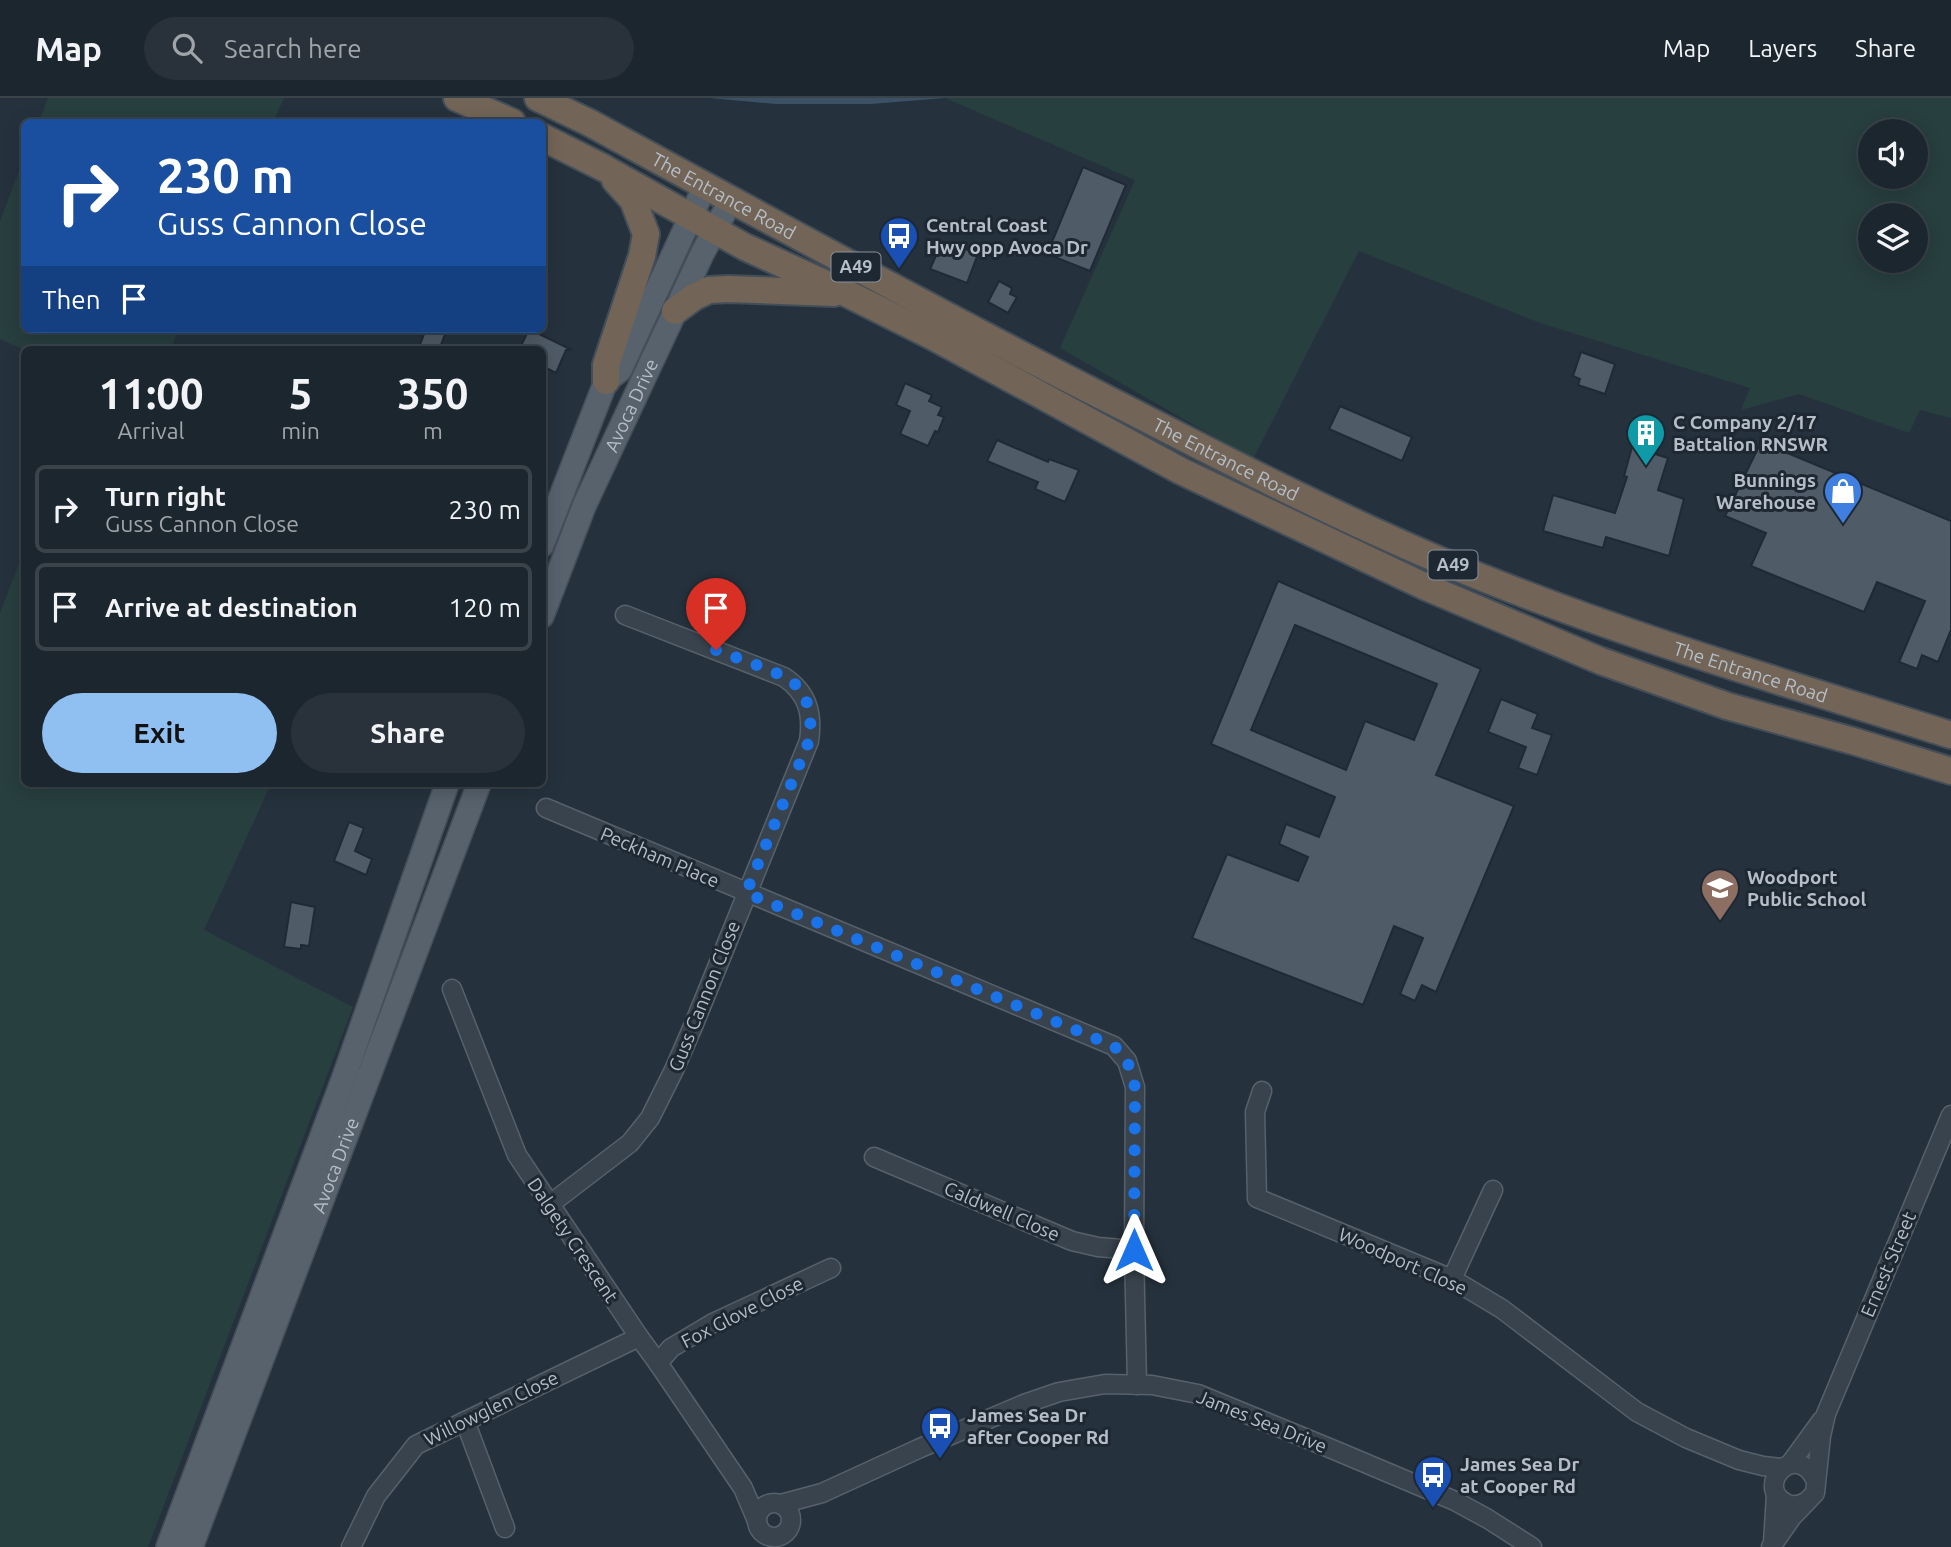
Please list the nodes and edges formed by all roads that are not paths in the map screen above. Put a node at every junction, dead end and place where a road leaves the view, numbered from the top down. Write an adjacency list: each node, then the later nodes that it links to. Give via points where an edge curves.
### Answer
1 (457, 98): 3 (highway)
2 (538, 98): 6 (highway, The Entrance Road / A49)
3 (506, 119)
4 (546, 139): 5 (highway, The Entrance Road / A49)
5 (604, 168): 8 (highway, The Entrance Road / A49); 12 (highway, via 633,200 646,234 606,365)
6 (705, 186): 7 (highway, The Entrance Road / A49); 8 (main road, Avoca Drive)
7 (731, 200): 9 (main road, Avoca Drive); 16 (highway, The Entrance Road / A49, via 1184,438 1439,560 1676,650)
8 (691, 217): 9 (highway, The Entrance Road / A49); 12 (main road, Avoca Drive, via 620,370)
9 (714, 230): 10 (highway, The Entrance Road / A49); 11 (main road, Avoca Drive)
10 (846, 293): 11 (highway, via 709,290); 17 (highway, The Entrance Road / A49, via 1181,471 1426,587 1601,661 1714,702)
11 (675, 311): 14 (main road, Avoca Drive, via 584,506)
12 (606, 381): 13 (main road, Avoca Drive)
13 (546, 535)
14 (546, 606)
15 (625, 615): 21 (street, Guss Cannon Close, via 784,677 796,685 807,704 812,723 809,741)
16 (1951, 735)
17 (1951, 771)
18 (446, 787): 47 (main road, Avoca Drive, via 344,1077)
19 (478, 787): 48 (main road, Avoca Drive)
20 (546, 808): 21 (street, Peckham Place)
21 (746, 893): 27 (street, Guss Cannon Close, via 650,1118 631,1143); 28 (street, Peckham Place, via 1114,1046 1127,1060 1135,1087)
22 (452, 989): 27 (street, Dalgety Crescent, via 517,1155)
23 (1262, 1091): 30 (street, Woodport Close, via 1255,1112 1257,1198)
24 (1951, 1115): 34 (street, Ernest Street)
25 (874, 1157): 28 (street, Caldwell Close, via 1072,1241)
26 (1493, 1190): 30 (street)
27 (549, 1205): 31 (street, Dalgety Crescent)
28 (1134, 1250): 33 (street, Peckham Place)
29 (831, 1268): 32 (street, Fox Glove Close, via 713,1323 671,1348)
30 (1452, 1279): 36 (street, Woodport Close, via 1502,1309 1637,1412)
31 (639, 1338): 32 (street, Dalgety Crescent); 35 (street, Willowglen Close)
32 (658, 1363): 38 (street, Dalgety Crescent)
33 (1137, 1385): 42 (street, James Sea Drive, via 1105,1384 1024,1404); 45 (street, James Sea Drive, via 1211,1399 1455,1501)
34 (1826, 1414): 37 (street, Ernest Street); 39 (street, Ernest Street)
35 (465, 1421): 43 (street); 49 (street, Willowglen Close, via 416,1445 376,1496)
36 (1739, 1460): 37 (street, Woodport Close); 40 (street, Woodport Close)
37 (1786, 1466): 39 (street, via 1807,1467); 40 (street, via 1776,1475)
38 (732, 1471): 42 (street, Dalgety Crescent, via 758,1497); 44 (street, Dalgety Crescent)
39 (1815, 1479): 41 (street, via 1815,1493)
40 (1776, 1493): 41 (street, via 1786,1504); 46 (street)
41 (1806, 1502): 46 (street)
42 (781, 1508): 44 (street, via 767,1504 759,1511); 44 (street, via 790,1523 785,1532)
43 (505, 1528)
44 (764, 1534): 50 (street)
45 (1511, 1541): 51 (street, James Sea Drive)
46 (1772, 1545)
47 (168, 1547)
48 (191, 1547)
49 (351, 1547)
50 (754, 1547)
51 (1532, 1547)

